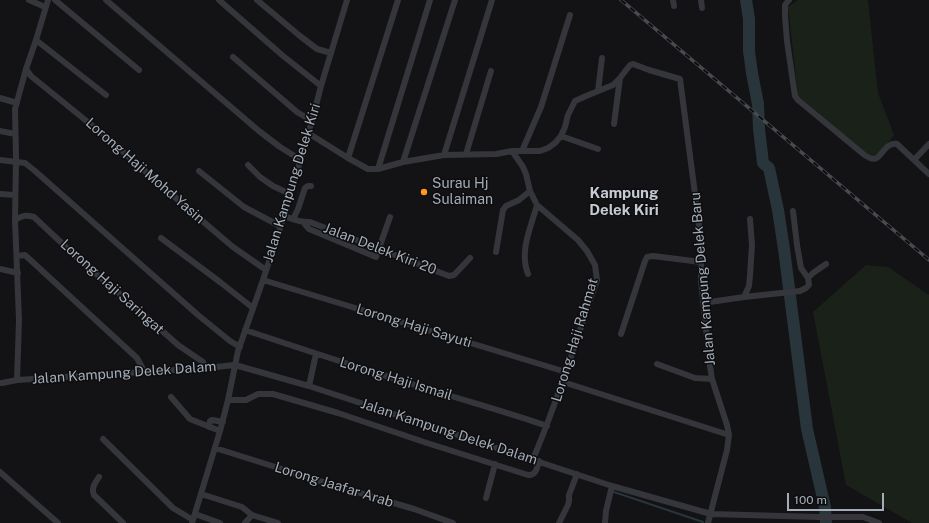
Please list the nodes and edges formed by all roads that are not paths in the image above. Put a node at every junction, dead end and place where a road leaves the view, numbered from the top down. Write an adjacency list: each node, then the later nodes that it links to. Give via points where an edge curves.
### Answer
1 (29, 0): 14 (street)
2 (48, 0): 14 (street, Jalan Kampung Delek Dalam)
3 (55, 0): 22 (street)
4 (106, 0): 44 (street, via 259,130)
5 (219, 0): 25 (street)
6 (257, 0): 18 (street, via 300,36 320,50)
7 (398, 0): 42 (street)
8 (430, 0): 49 (street)
9 (456, 0): 47 (street)
10 (492, 0): 41 (street)
11 (701, 0): 15 (street)
12 (789, 0): 45 (street, via 785,5 785,16 795,96 870,158 877,158 892,143 897,144)
13 (345, 1): 18 (street, Jalan Kampung Delek Kiri)
14 (45, 7): 17 (street, Jalan Kampung Delek Dalam)
15 (702, 8)
16 (570, 15): 39 (street, via 541,107)
17 (36, 40): 21 (street, Jalan Kampung Delek Dalam); 27 (street)
18 (331, 53): 25 (street, Jalan Kampung Delek Kiri)
19 (233, 57): 30 (street, via 292,108)
20 (602, 58): 26 (street)
21 (26, 69): 29 (street, Jalan Kampung Delek Dalam); 74 (street, Lorong Haji Mohd Yasin, via 31,76 193,213)
22 (139, 70)
23 (491, 72): 40 (street)
24 (620, 78): 26 (street, via 613,85); 31 (street); 71 (street, Jalan Kampung Delek Baru, via 633,64 680,79 701,240)
25 (321, 86): 30 (street, Jalan Kampung Delek Kiri)
26 (598, 92): 35 (street, via 575,101)
27 (106, 95)
28 (0, 98): 29 (street)
29 (17, 103): 34 (street, Jalan Kampung Delek Dalam)
30 (312, 121): 33 (street, Jalan Kampung Delek Kiri)
31 (614, 124)
32 (0, 132): 34 (street)
33 (308, 133): 42 (street); 44 (street, Jalan Kampung Delek Kiri)
34 (15, 134): 46 (street, Jalan Kampung Delek Dalam)
35 (560, 136): 37 (street); 39 (street, via 548,148 540,151)
36 (929, 144): 45 (street)
37 (598, 149)
38 (512, 151): 39 (street); 40 (street); 53 (street, Lorong Haji Rahmat, via 523,167)
39 (522, 151)
40 (466, 154): 41 (street)
41 (444, 155): 47 (street)
42 (348, 158): 49 (street, via 368,169)
43 (0, 160): 46 (street)
44 (301, 160): 55 (street, Jalan Kampung Delek Kiri)
45 (914, 160): 51 (street)
46 (16, 162): 56 (street, Jalan Kampung Delek Dalam); 84 (street, via 25,163 35,171 198,315)
47 (403, 162): 49 (street)
48 (248, 165): 55 (street, via 273,186)
49 (378, 169)
50 (199, 171): 65 (street, via 244,207)
51 (929, 174)
52 (312, 186): 61 (street, via 305,188)
53 (530, 191): 57 (street, Lorong Haji Rahmat); 68 (street, via 503,210)
54 (0, 194): 56 (street)
55 (290, 194): 59 (street, Jalan Kampung Delek Kiri)
56 (15, 195): 63 (street, Jalan Kampung Delek Dalam)
57 (538, 205): 76 (street, via 524,249); 90 (street, Lorong Haji Rahmat, via 578,240 595,265 597,280)
58 (793, 211): 77 (street, via 801,268)
59 (284, 216): 61 (street, Jalan Delek Kiri 20); 65 (street, Jalan Kampung Delek Kiri)
60 (390, 217): 67 (street)
61 (293, 219): 64 (street, Jalan Delek Kiri 20)
62 (750, 219): 79 (street, via 750,275)
63 (16, 220): 69 (street, Jalan Kampung Delek Dalam); 88 (street, Lorong Haji Saringat, via 26,215 34,216 84,264 178,346 203,362)
64 (304, 223): 67 (street, Jalan Delek Kiri 20, via 310,222); 67 (street, Jalan Delek Kiri 20, via 308,229 376,257)
65 (280, 226): 74 (street, Jalan Kampung Delek Kiri)
66 (161, 238): 81 (street)
67 (378, 249): 70 (street, Jalan Delek Kiri 20, via 449,276 454,275)
68 (496, 252)
69 (17, 256): 75 (street, Jalan Kampung Delek Dalam); 89 (street, via 26,255 58,284 137,358)
70 (470, 258)
71 (701, 262): 80 (street, Jalan Kampung Delek Baru); 83 (street, via 647,257)
72 (826, 264): 77 (street)
73 (0, 269): 75 (street)
74 (266, 270): 78 (street, Jalan Kampung Delek Kiri)
75 (18, 273): 92 (street, Jalan Kampung Delek Dalam)
76 (528, 274)
77 (808, 278): 79 (street, via 809,285 800,290)
78 (263, 280): 81 (street, Jalan Kampung Delek Kiri); 90 (street, Lorong Haji Sayuti)
79 (744, 297): 80 (street)
80 (703, 303): 91 (street, Jalan Kampung Delek Baru)
81 (253, 308): 82 (street, Jalan Kampung Delek Kiri)
82 (245, 330): 84 (street, Jalan Kampung Delek Kiri); 85 (street, Lorong Haji Ismail)
83 (621, 334)
84 (240, 347): 86 (street, Jalan Kampung Delek Kiri)
85 (316, 354): 95 (street); 99 (street, Lorong Haji Ismail)
86 (235, 364): 88 (street, Jalan Kampung Delek Dalam); 95 (street, Jalan Kampung Delek Dalam); 97 (street, Jalan Kampung Delek Kiri)
87 (657, 364): 91 (street, via 695,378)
88 (206, 368): 89 (street, Jalan Kampung Delek Dalam)
89 (143, 372): 92 (street, Jalan Kampung Delek Dalam)
90 (566, 372): 93 (street, Lorong Haji Rahmat)
91 (712, 379): 102 (street, Jalan Kampung Delek Baru)
92 (17, 380): 94 (street, Jalan Kampung Delek Dalam)
93 (563, 382): 99 (street, Lorong Haji Rahmat); 102 (street)
94 (1, 385)
95 (309, 386): 106 (street, Jalan Kampung Delek Dalam)
96 (171, 397): 100 (street, via 190,419)
97 (228, 400): 98 (street, Jalan Kampung Delek Kiri); 105 (street, via 246,400 258,394 273,394)
98 (223, 422): 100 (street, via 212,420); 101 (street, Jalan Kampung Delek Kiri)
99 (547, 426): 106 (street, Lorong Haji Rahmat)
100 (208, 427): 101 (street)
101 (220, 431): 104 (street, Jalan Kampung Delek Kiri)
102 (729, 436): 114 (street, Jalan Kampung Delek Baru)
103 (103, 439): 115 (street, via 173,508)
104 (215, 448): 111 (street, Jalan Kampung Delek Kiri); 121 (street, Lorong Jaafar Arab)
105 (495, 464): 106 (street, via 528,475 534,474); 112 (street)
106 (537, 464): 108 (street, Jalan Kampung Delek Dalam)
107 (0, 472): 116 (street)
108 (577, 474): 110 (street, Jalan Kampung Delek Dalam); 122 (street, via 568,505)
109 (99, 477): 117 (street, via 93,487 94,495)
110 (611, 489): 114 (street, Jalan Kampung Delek Dalam); 123 (street)
111 (201, 494): 113 (street, via 242,507); 115 (street, Jalan Kampung Delek Kiri)
112 (486, 498)
113 (252, 514): 119 (street); 120 (street)
114 (711, 514): 124 (street, Jalan Kampung Delek Baru); 125 (street, Jalan Kampung Delek Dalam, via 863,517)
115 (193, 519): 118 (street)
116 (58, 523)
117 (123, 523)
118 (220, 523)
119 (245, 523)
120 (278, 523)
121 (453, 523)
122 (559, 523)
123 (605, 523)
124 (708, 523)
125 (878, 523)

